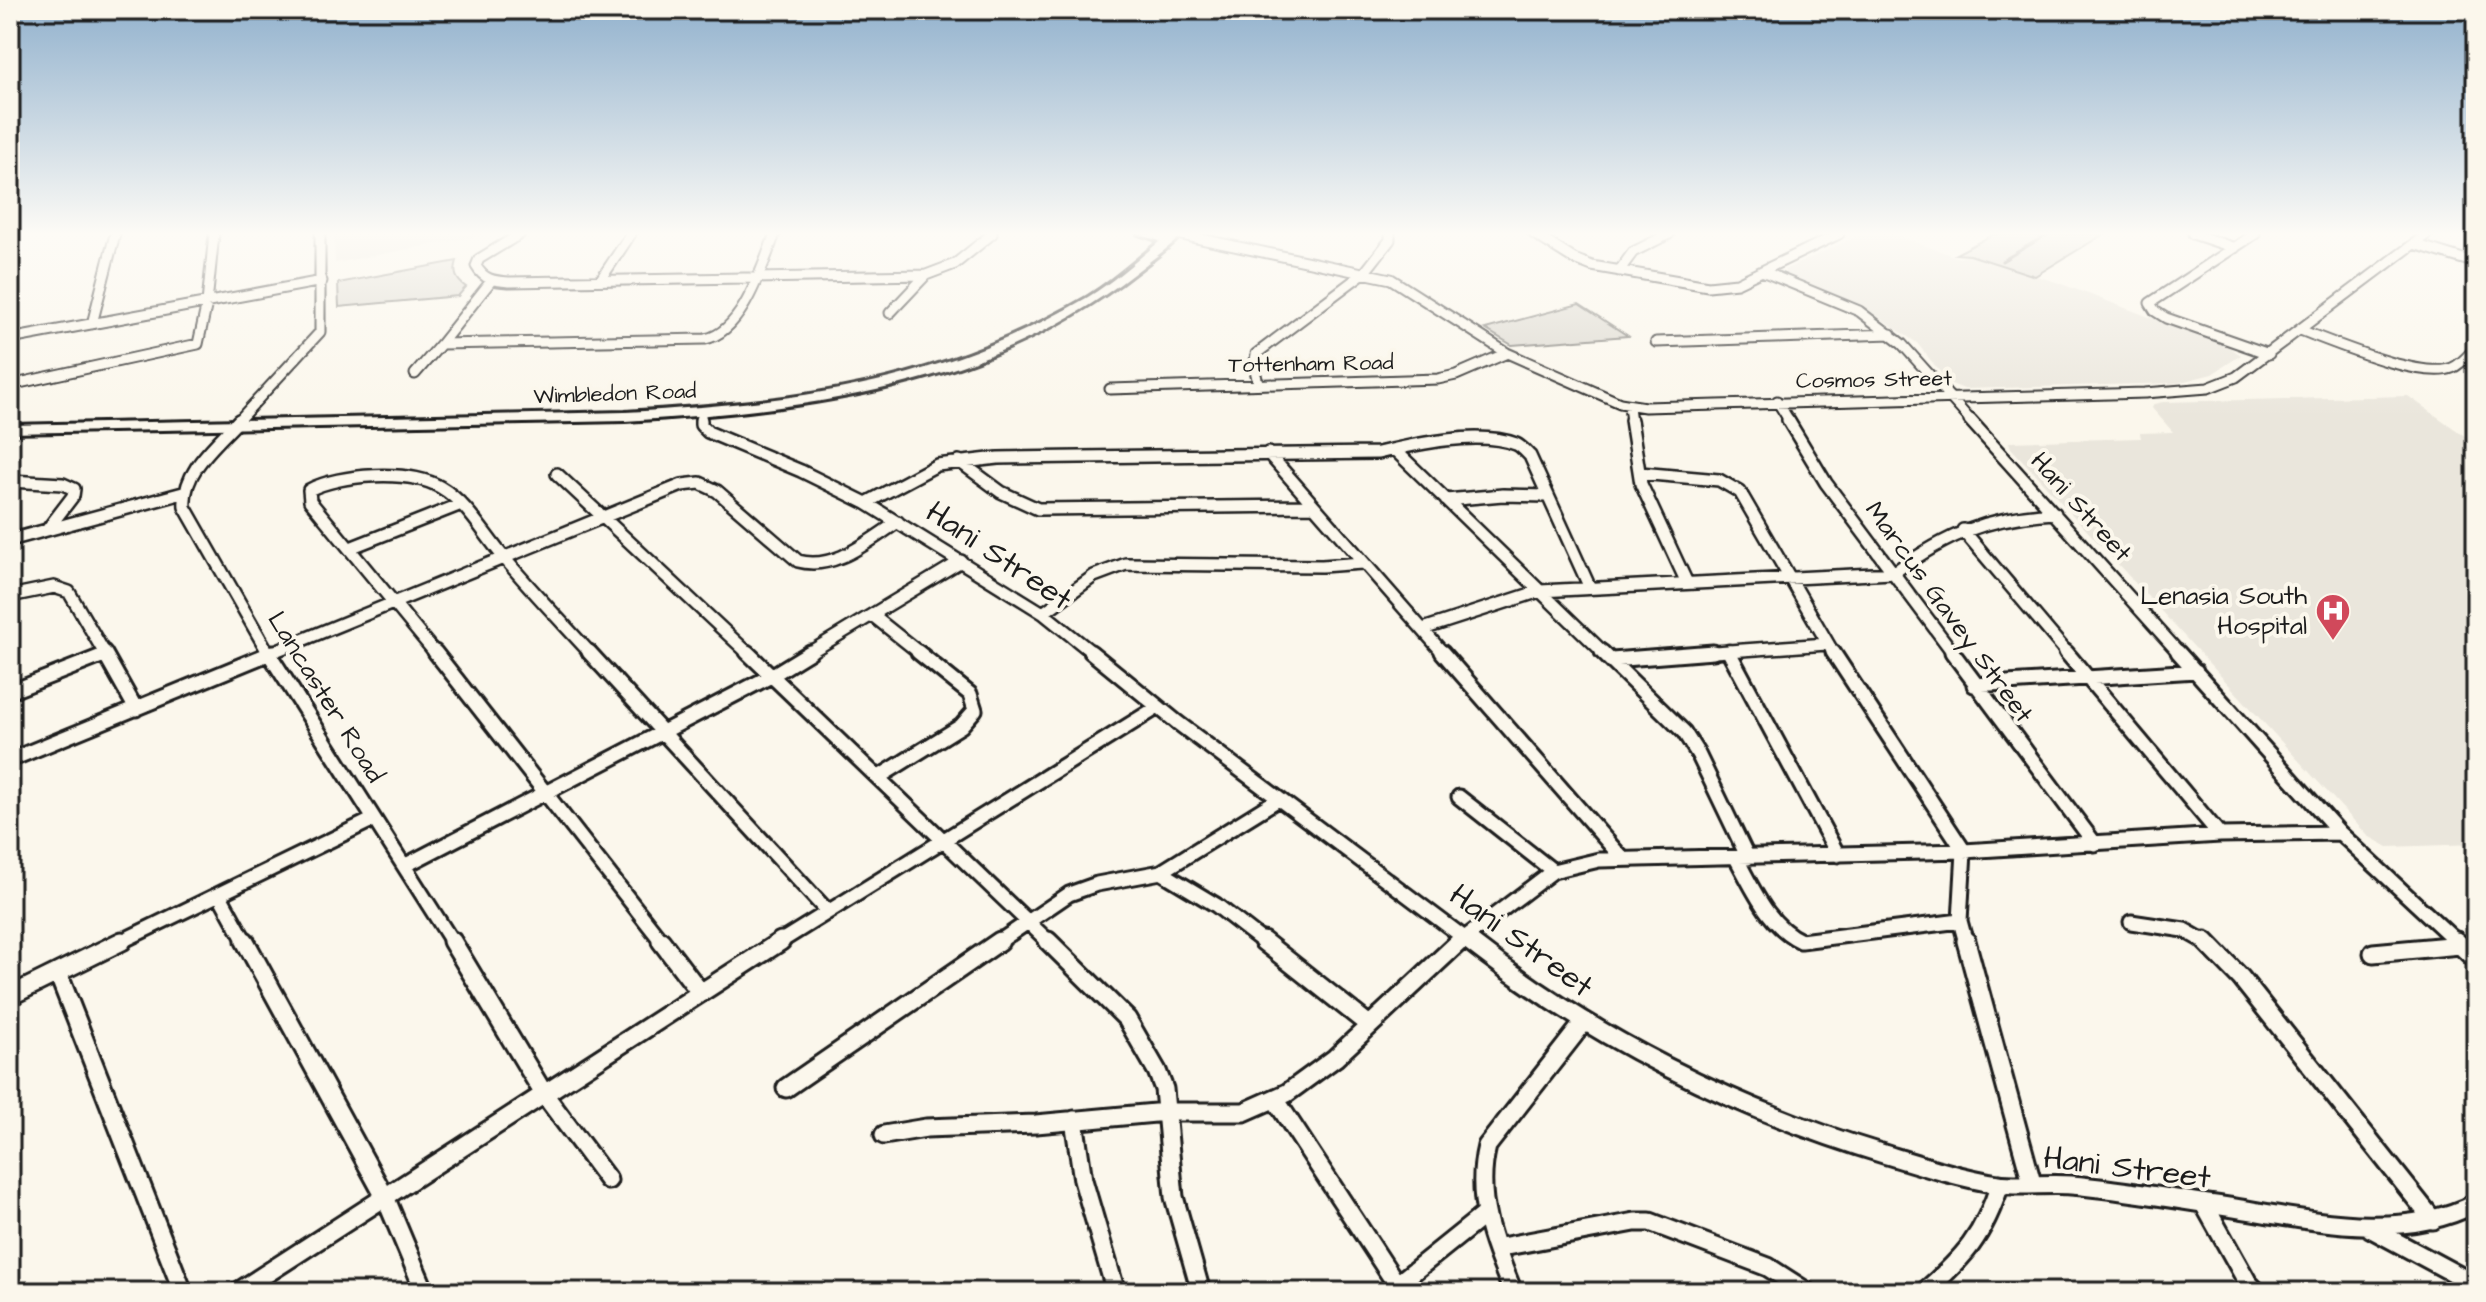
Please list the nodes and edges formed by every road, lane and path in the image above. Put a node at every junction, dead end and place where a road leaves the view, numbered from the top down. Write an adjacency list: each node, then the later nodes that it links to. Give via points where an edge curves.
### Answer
1 (98, 295): 16 (street)
2 (208, 295): 14 (street)
3 (250, 295): 14 (street)
4 (321, 295): 33 (street, via 320,332)
5 (480, 295): 21 (street)
6 (747, 295): 21 (street, via 729,328 714,337)
7 (907, 295): 15 (street)
8 (1103, 295): 32 (street, Wimbledon Road, via 1044,329 983,355 883,386)
9 (1335, 295): 26 (street, via 1256,354)
10 (1418, 295): 23 (street, Cosmos Street)
11 (1820, 295): 18 (street, Hani Street, via 1859,311)
12 (2163, 295): 24 (street, via 2150,303 2166,318)
13 (2347, 295): 17 (street, Cosmos Street)
14 (207, 303): 16 (street); 27 (street, via 200,342 194,347)
15 (890, 313)
16 (92, 324): 19 (street)
17 (2300, 330): 22 (street, via 2424,370 2453,368); 24 (street, Cosmos Street)
18 (1891, 334): 20 (street); 29 (street, Hani Street)
19 (10, 339)
20 (1656, 342)
21 (441, 344): 25 (street)
22 (2476, 347)
23 (1507, 353): 26 (street, Tottenham Road, via 1448,378); 31 (street, Cosmos Street)
24 (2269, 354): 29 (street, Cosmos Street, via 2224,383 2184,392)
25 (415, 374)
26 (1258, 383): 28 (street, Tottenham Road)
27 (10, 385)
28 (1110, 389)
29 (1949, 398): 30 (street, Cosmos Street); 47 (street, Hani Street)
30 (1777, 401): 31 (street, Cosmos Street); 57 (street, Marcus Gavey Street, via 1810,461)
31 (1629, 406): 38 (street)
32 (701, 414): 33 (street, Wimbledon Road); 44 (street, Hani Street, via 708,432)
33 (234, 424): 34 (street, Wimbledon Road); 41 (street, via 201,461)
34 (12, 431)
35 (1395, 450): 36 (street); 42 (street, via 1421,443 1509,441 1530,456); 43 (street)
36 (1268, 453): 37 (street); 46 (street)
37 (959, 461): 44 (street, via 929,468); 46 (street, via 1001,492 1038,509)
38 (1640, 473): 58 (street, via 1719,480 1736,487); 59 (street, via 1652,513)
39 (557, 474): 48 (street)
40 (10, 481): 50 (street, via 74,489)
41 (183, 493): 50 (street); 69 (street, Lancaster Road, via 190,516)
42 (1546, 496): 43 (street); 60 (street)
43 (1446, 500): 61 (street)
44 (866, 503): 49 (street, Hani Street)
45 (459, 505): 53 (street); 53 (street, via 441,485 423,480 342,478 314,486 307,493 310,501); 54 (street)
46 (1312, 506): 56 (street)
47 (2055, 513): 51 (street, via 1995,517); 72 (street, Hani Street)
48 (603, 515): 49 (street, via 673,487 700,483 717,491 798,561 811,565 839,557); 54 (street); 73 (street)
49 (898, 522): 55 (street, Hani Street)
50 (47, 530): 52 (street)
51 (1963, 530): 57 (street); 74 (street)
52 (10, 540)
53 (350, 548): 63 (street)
54 (502, 556): 63 (street); 79 (street)
55 (961, 561): 64 (street, Hani Street); 65 (street)
56 (1362, 563): 64 (street, via 1126,564 1094,576); 66 (street)
57 (1893, 573): 58 (street); 75 (street, Marcus Gavey Street)
58 (1788, 578): 59 (street); 67 (street)
59 (1687, 583): 60 (street)
60 (1590, 588): 61 (street)
61 (1540, 591): 66 (street); 71 (street)
62 (10, 596): 70 (street, via 54,587 69,592)
63 (395, 602): 69 (street); 82 (street)
64 (1043, 613): 77 (street, Hani Street)
65 (872, 615): 73 (street); 81 (street, via 975,702 975,710 961,726)
66 (1423, 629): 92 (street)
67 (1827, 644): 68 (street); 90 (street)
68 (1729, 652): 71 (street); 91 (street)
69 (269, 654): 78 (street); 85 (street, Lancaster Road)
70 (104, 655): 76 (street); 78 (street)
71 (1612, 660): 93 (street, via 1691,742)
72 (2196, 671): 74 (street); 86 (street, Hani Street)
73 (771, 676): 79 (street); 81 (street)
74 (2084, 677): 75 (street); 87 (street)
75 (1974, 685): 89 (street, Marcus Gavey Street)
76 (10, 692)
77 (1158, 707): 84 (street, Hani Street); 88 (street)
78 (136, 709): 80 (street)
79 (665, 733): 82 (street); 98 (street)
80 (10, 760)
81 (879, 777): 88 (street)
82 (547, 792): 94 (street); 107 (street)
83 (1459, 797): 95 (street)
84 (1277, 800): 96 (street); 102 (street, Hani Street)
85 (374, 819): 94 (street, Lancaster Road); 97 (street)
86 (2340, 833): 87 (street); 103 (street, Hani Street)
87 (2220, 835): 89 (street)
88 (945, 841): 98 (street); 100 (street)
89 (2095, 844): 90 (street)
90 (1964, 851): 91 (street); 99 (street)
91 (1838, 855): 93 (street)
92 (1622, 858): 93 (street); 95 (street)
93 (1742, 858): 99 (street, via 1776,924 1792,939)
94 (406, 865): 112 (street, Lancaster Road)
95 (1553, 871): 102 (street)
96 (1161, 872): 100 (street, via 1081,888); 110 (street, via 1216,905)
97 (219, 894): 106 (street); 120 (street)
98 (828, 912): 107 (street)
99 (1960, 921): 118 (street)
100 (1025, 922): 111 (street); 114 (street, via 1127,1019 1157,1071)
101 (2131, 922): 124 (street, via 2184,930 2204,940 2241,978)
102 (1465, 937): 109 (street, Hani Street, via 1527,987); 110 (street)
103 (2460, 945): 104 (street); 105 (street, Hani Street)
104 (2373, 953)
105 (2476, 960)
106 (58, 973): 108 (street); 130 (street)
107 (700, 992): 112 (street)
108 (10, 996)
109 (1584, 1022): 119 (street, Hani Street, via 1776,1117 1923,1166); 123 (street, via 1487,1146 1480,1180)
110 (1369, 1025): 113 (street, via 1326,1065)
111 (786, 1088)
112 (544, 1094): 117 (street, Lancaster Road); 120 (street)
113 (1275, 1099): 114 (street, via 1244,1112); 128 (street)
114 (1166, 1112): 115 (street); 134 (street, via 1174,1197)
115 (1074, 1120): 116 (street); 133 (street, via 1083,1180)
116 (884, 1135)
117 (608, 1180)
118 (2032, 1183): 119 (street, Hani Street); 122 (street, Hani Street)
119 (2000, 1184): 137 (street, via 1979,1241)
120 (386, 1199): 131 (street); 132 (street)
121 (2476, 1203): 124 (street, Hani Street)
122 (2205, 1206): 125 (street, Hani Street); 129 (street)
123 (1484, 1215): 126 (street); 128 (street)
124 (2433, 1220): 125 (street, Hani Street)
125 (2368, 1226): 127 (street)
126 (1496, 1248): 135 (street); 136 (street, via 1650,1222 1768,1267)
127 (2476, 1285)
128 (1392, 1289)
129 (2248, 1289)
130 (183, 1292)
131 (238, 1292)
132 (425, 1292)
133 (1116, 1292)
134 (1201, 1292)
135 (1513, 1292)
136 (1807, 1292)
137 (1924, 1292)

